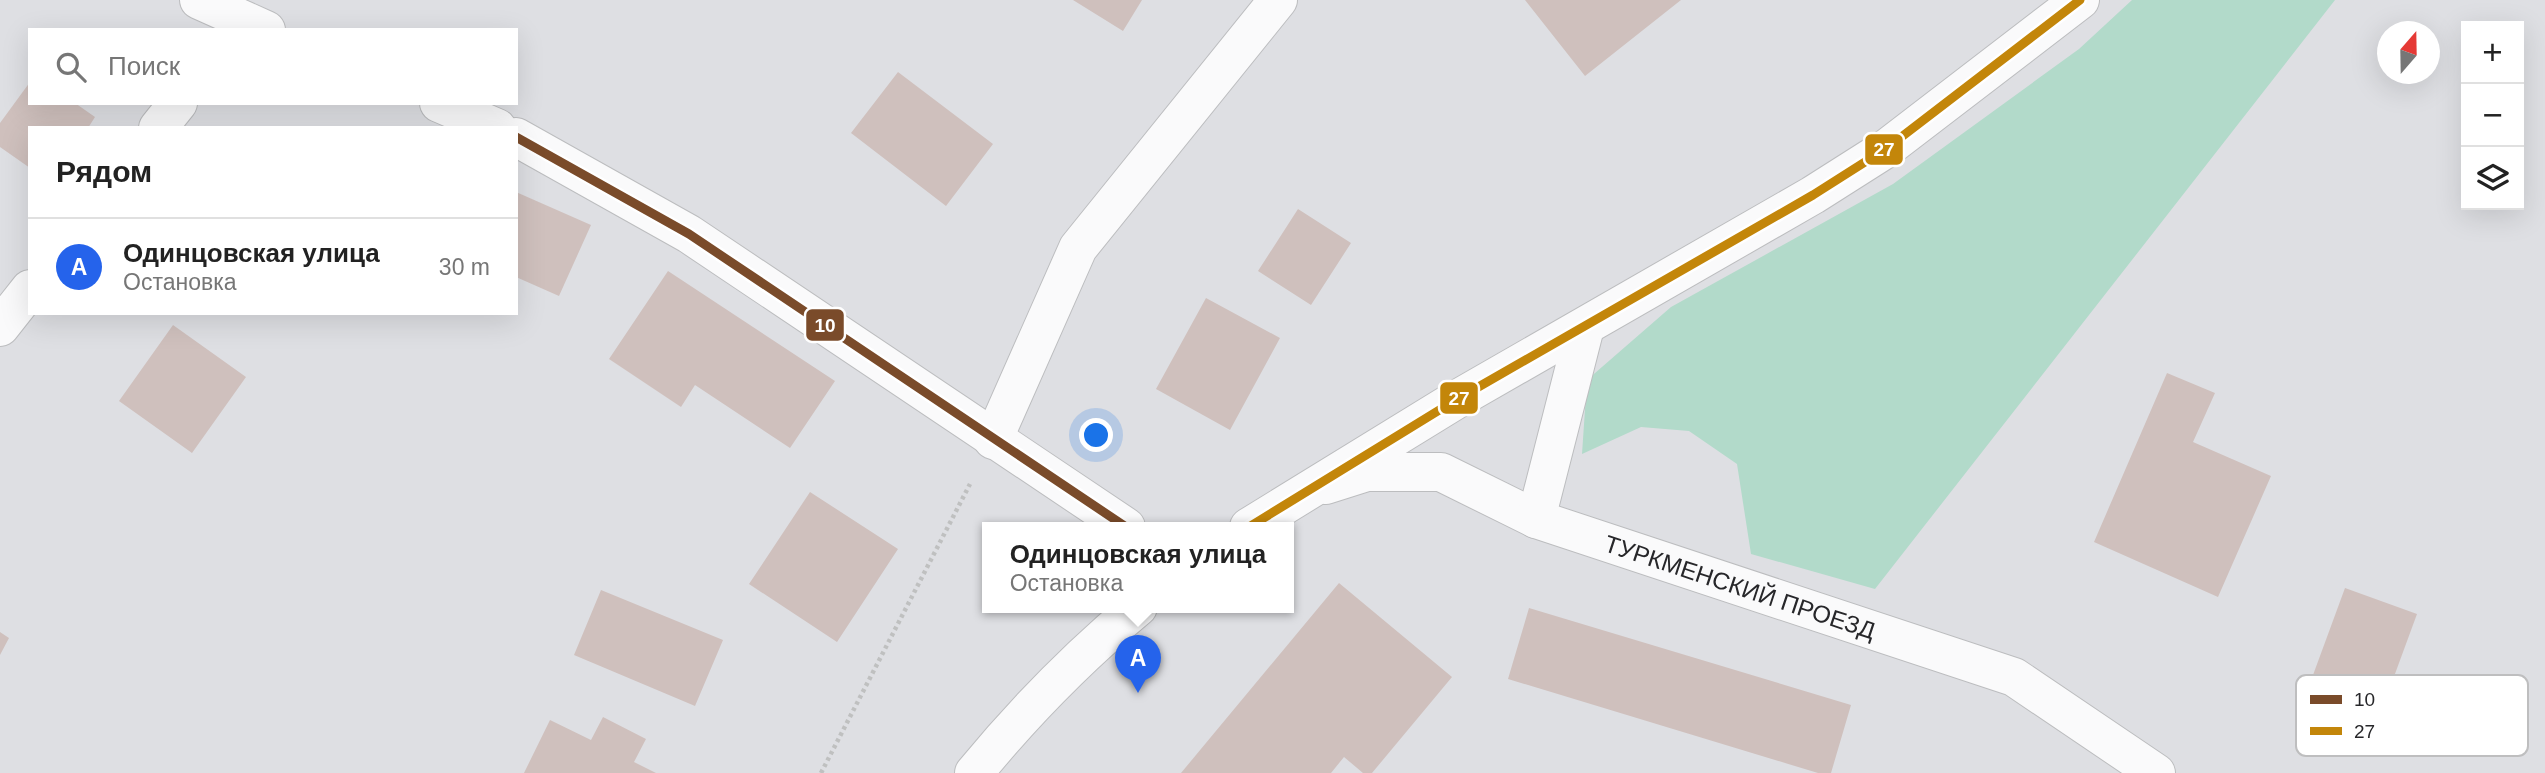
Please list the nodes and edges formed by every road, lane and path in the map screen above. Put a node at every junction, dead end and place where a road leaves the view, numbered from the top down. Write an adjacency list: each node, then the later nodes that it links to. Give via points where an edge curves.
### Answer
1 (199, 0): 4 (street)
2 (1278, 0): 13 (street, via 1078,248)
3 (2080, 0): 12 (street, via 1886,148)
4 (250, 20)
5 (176, 105): 7 (street)
6 (444, 105): 8 (street)
7 (160, 126)
8 (492, 126)
9 (518, 138): 13 (street, via 689,234)
10 (28, 292): 11 (street)
11 (0, 327)
12 (1584, 327): 14 (street); 15 (street)
13 (993, 440): 16 (street); 19 (path)
14 (1304, 492): 15 (street, ТУРКМЕНСКИЙ ПРОЕЗД, via 1367,472 1441,472); 17 (street)
15 (1536, 519): 21 (street, ТУРКМЕНСКИЙ ПРОЕЗД, via 2014,677)
16 (1118, 522)
17 (1257, 522)
18 (1131, 613): 20 (street, via 1076,659)
19 (821, 773)
20 (974, 773)
21 (2156, 773)

